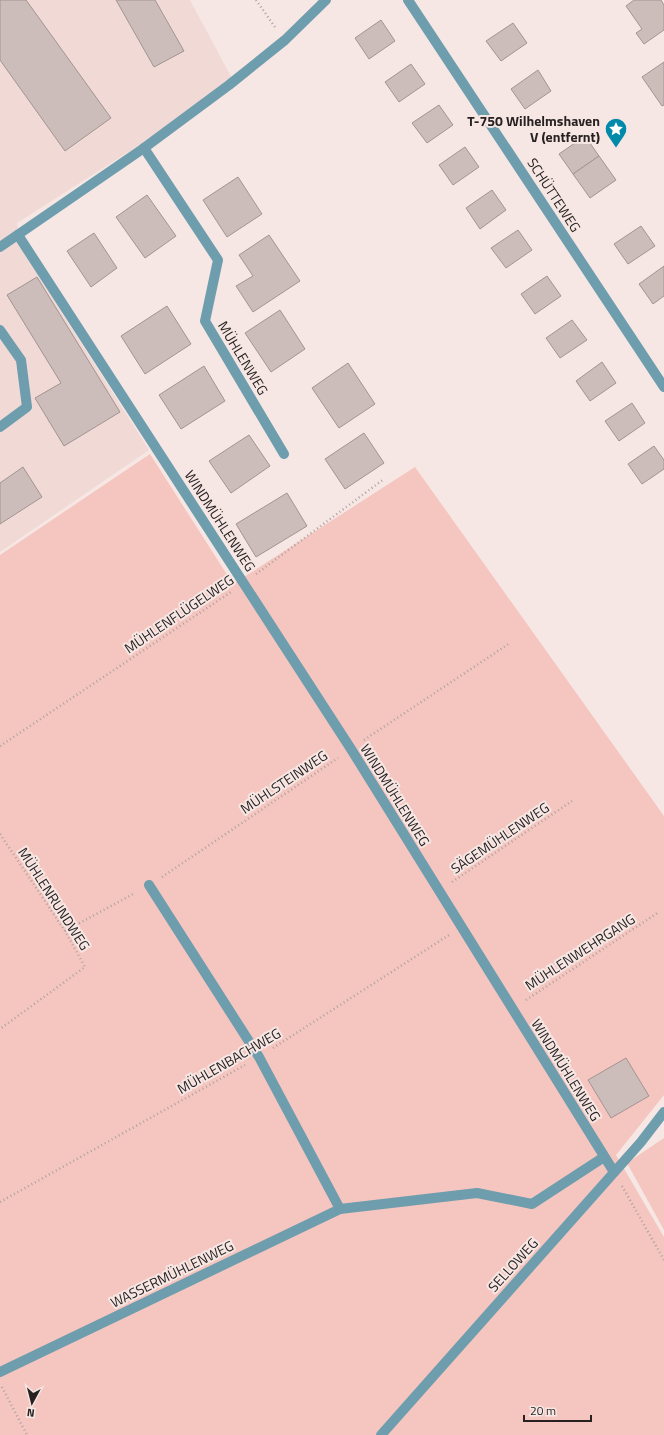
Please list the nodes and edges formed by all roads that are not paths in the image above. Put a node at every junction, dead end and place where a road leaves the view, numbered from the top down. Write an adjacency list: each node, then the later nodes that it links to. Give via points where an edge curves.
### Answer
1 (326, 0): 3 (street, via 285,40)
2 (408, 0): 7 (street, SCHÜTTEWEG)
3 (144, 148): 4 (street); 9 (street, MÜHLENWEG, via 218,260 205,321)
4 (18, 235): 5 (street); 12 (street, WINDMÜHLENWEG, via 351,750)
5 (0, 247)
6 (0, 330): 8 (street, via 21,360 27,407)
7 (664, 387)
8 (0, 427)
9 (284, 454)
10 (149, 885): 14 (street, via 259,1057)
11 (664, 1112): 13 (street, SELLOWEG)
12 (604, 1157): 13 (street, WINDMÜHLENWEG); 14 (street, WASSERMÜHLENWEG, via 532,1204 477,1193)
13 (614, 1172): 16 (street, SELLOWEG)
14 (340, 1208): 15 (street, WASSERMÜHLENWEG)
15 (0, 1372)
16 (380, 1435)

